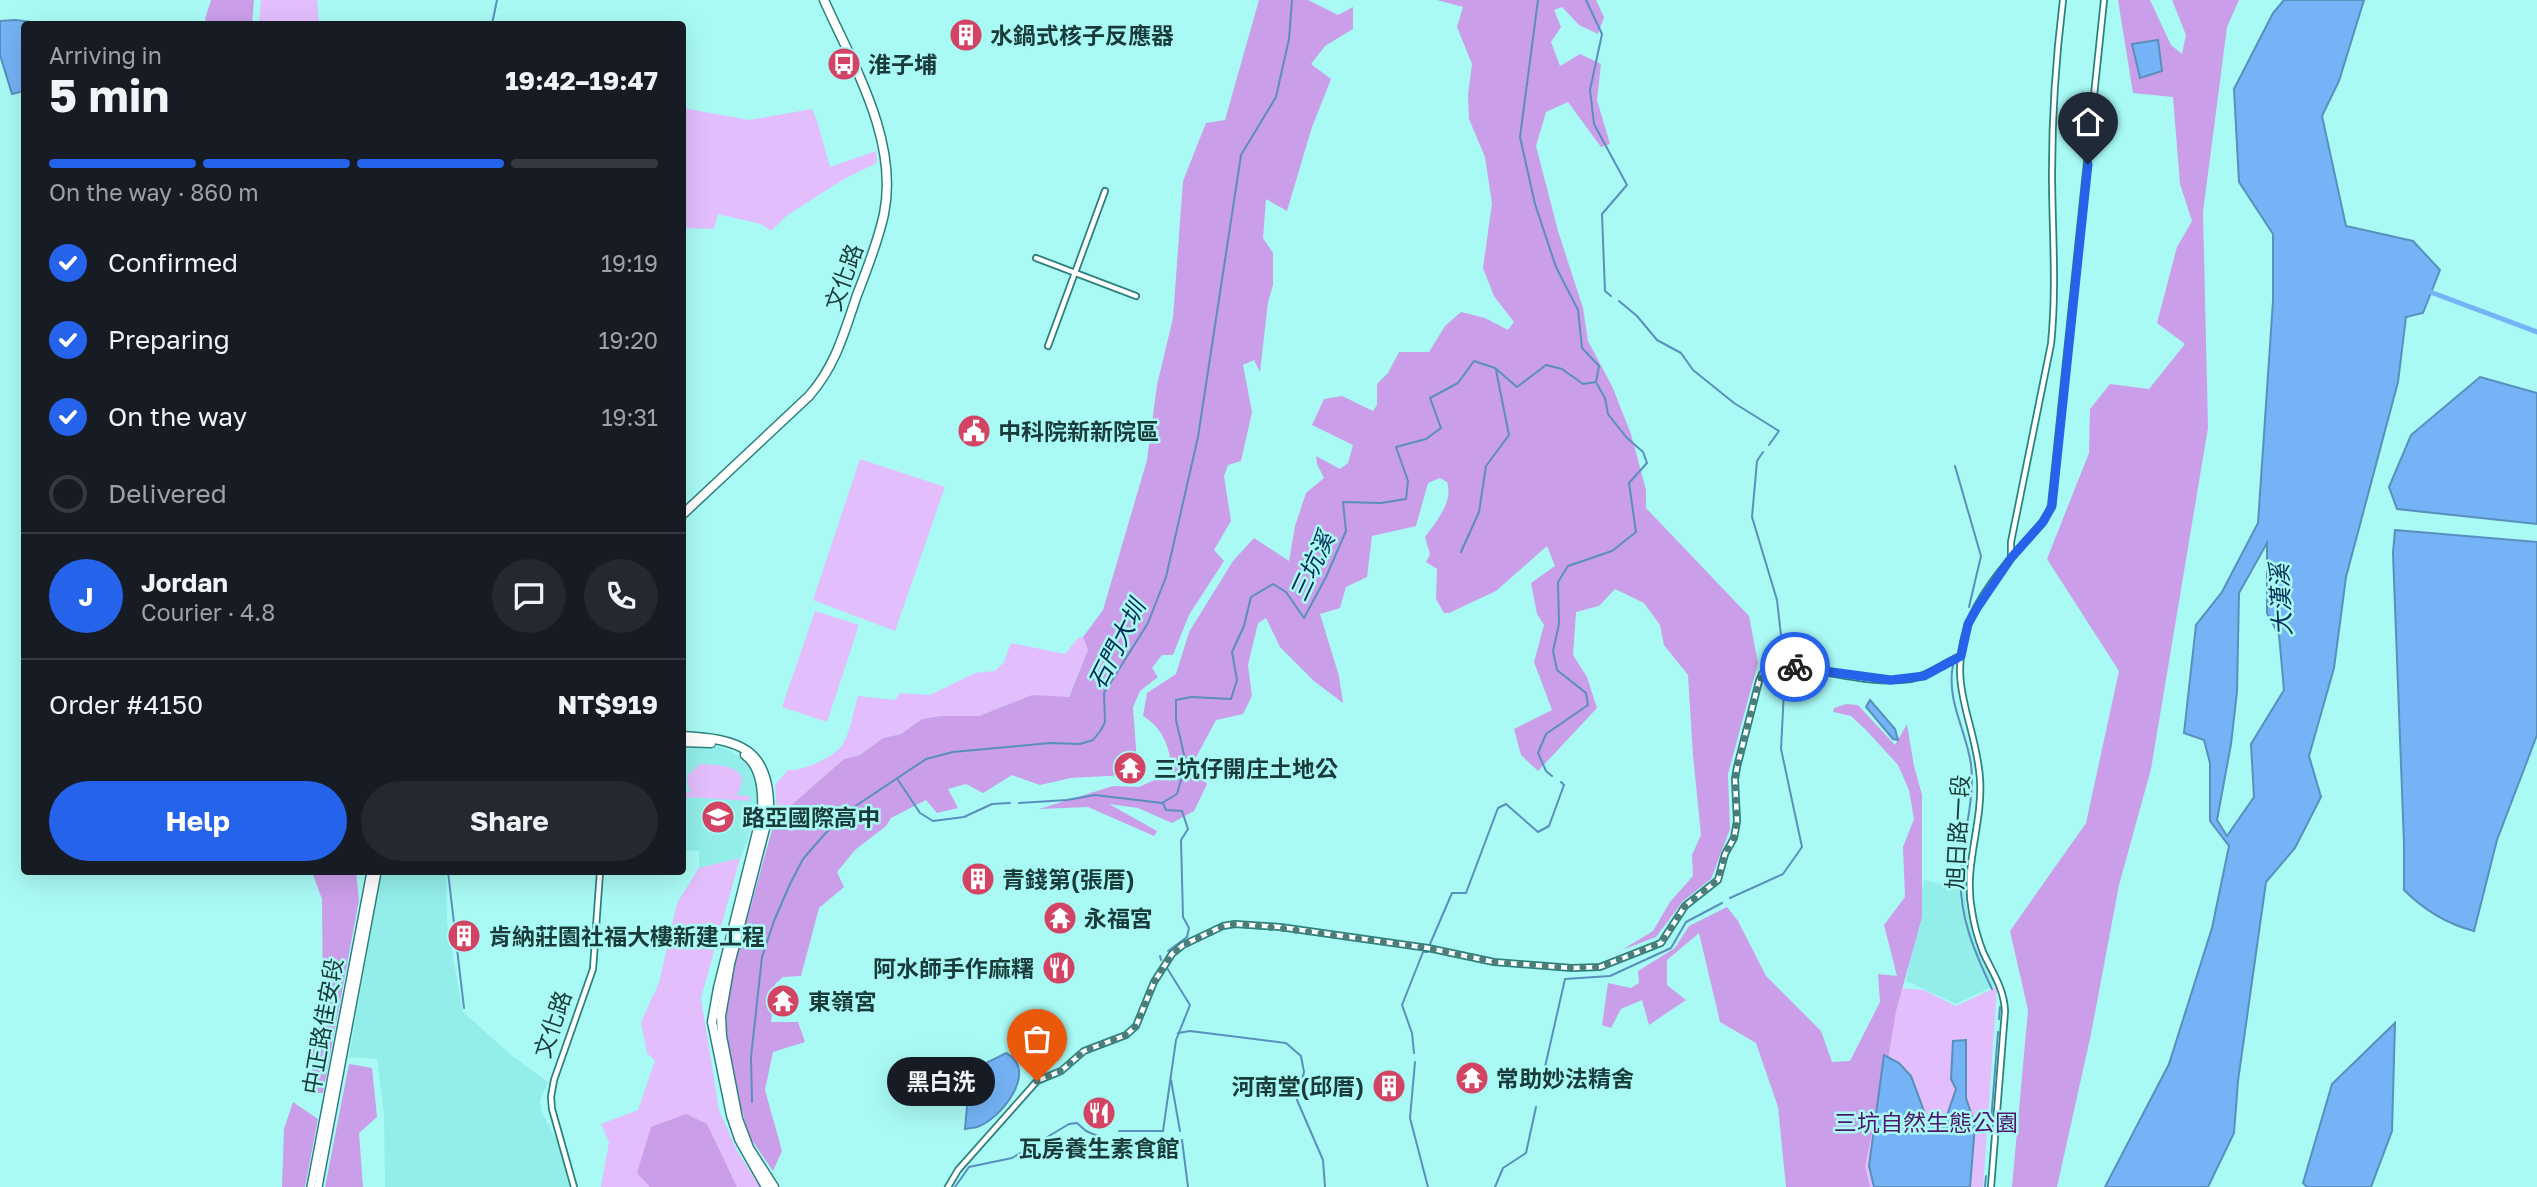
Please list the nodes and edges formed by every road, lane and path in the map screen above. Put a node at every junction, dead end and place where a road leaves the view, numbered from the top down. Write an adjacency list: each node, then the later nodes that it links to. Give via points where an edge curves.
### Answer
1 (824, 0): 9 (main road, 文化路, via 884,146 887,191 879,235 825,377)
2 (2063, 0): 10 (street, via 2053,83 2055,312)
3 (2105, 0): 10 (street, 旭日路一段, via 2052,506)
4 (1105, 191): 6 (street)
5 (1036, 258): 6 (street)
6 (1075, 273): 7 (street); 8 (street)
7 (1136, 296)
8 (1048, 346)
9 (686, 511)
10 (2011, 558): 11 (street, 旭日路一段, via 1973,616)
11 (1961, 656): 22 (street, via 1910,679 1870,679 1778,666 1763,672 1737,767 1734,838 1718,880 1685,906 1661,943 1600,967 1572,968 1494,962 1280,928 1223,926 1172,954 1154,982 1136,1026 1126,1035 1084,1051 1061,1071 1037,1081); 23 (street, 旭日路一段, via 1960,691 1980,778 1980,816 1970,869 1971,907 2006,1011)
12 (686, 736): 21 (main road, via 733,742 757,758 768,787 769,813 720,1016 738,1119 749,1148)
13 (686, 742): 20 (main road, via 731,746 750,758 764,794 712,1022 731,1115)
14 (370, 875): 17 (main road, 中正路佳安段)
15 (376, 875): 18 (main road, 中正路佳安段)
16 (600, 875): 19 (street, 文化路, via 593,969 551,1097)
17 (311, 1187)
18 (318, 1187)
19 (574, 1187)
20 (766, 1187)
21 (774, 1187)
22 (948, 1187)
23 (1991, 1187)

